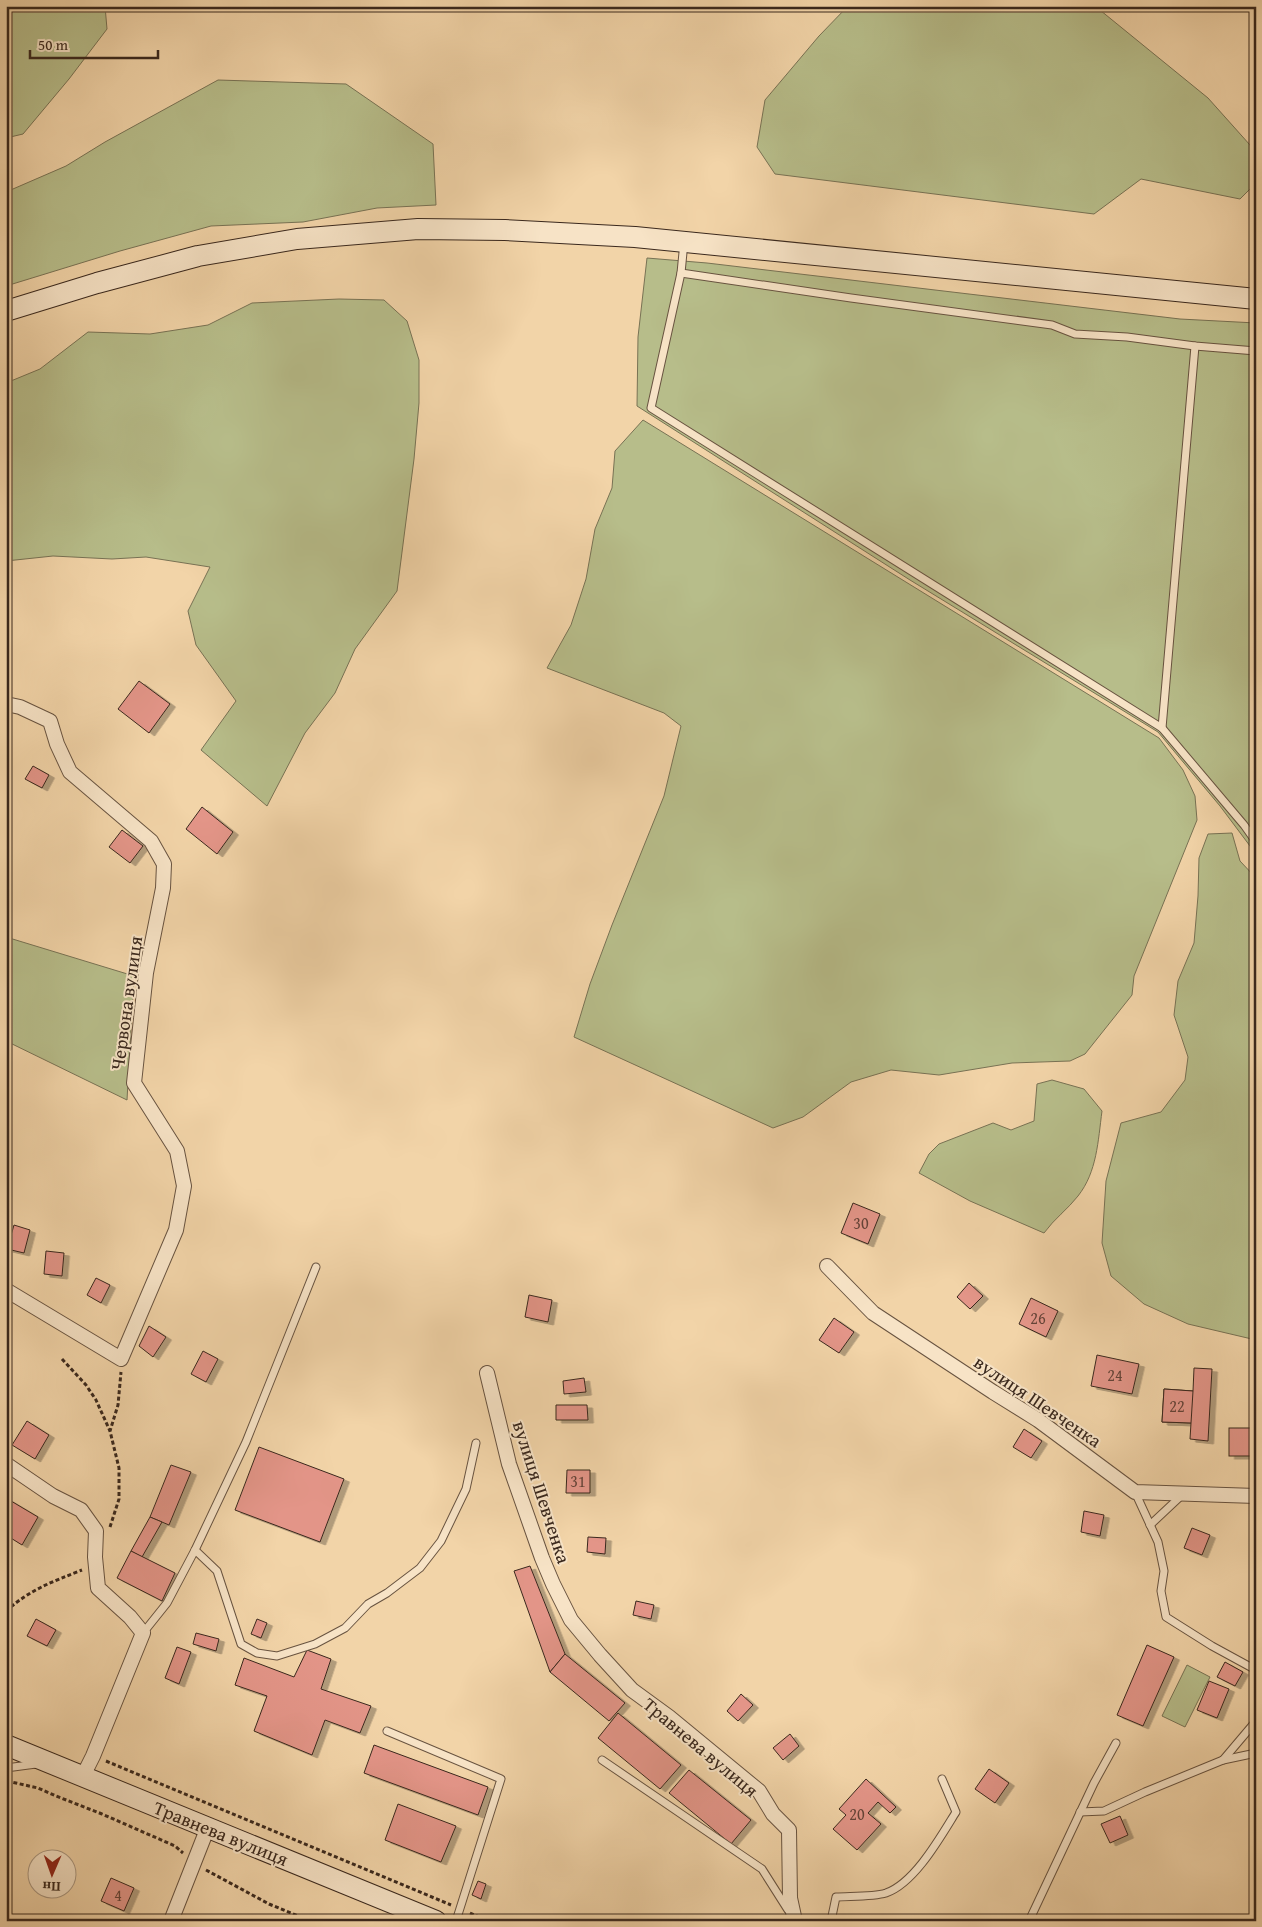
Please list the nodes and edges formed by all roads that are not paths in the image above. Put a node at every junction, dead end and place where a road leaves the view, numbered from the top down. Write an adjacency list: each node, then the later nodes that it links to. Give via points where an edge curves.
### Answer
1 (684, 242): 2 (lane); 3 (street); 4 (street, via 505,230 428,230 297,239 198,256)
2 (681, 273): 5 (lane, via 1052,325 1075,334); 8 (lane, via 651,408)
3 (1256, 299)
4 (6, 311)
5 (1195, 346): 6 (lane); 8 (lane)
6 (1256, 351)
7 (6, 704): 12 (street, Червона вулиця, via 50,721 70,772 151,841 164,864 163,888 146,973 134,1083 176,1151 184,1186 176,1230 121,1359)
8 (1162, 728): 9 (lane)
9 (1256, 842)
10 (827, 1266): 16 (street, вулиця Шевченка, via 874,1313 1038,1420)
11 (316, 1267): 20 (lane, via 246,1442)
12 (6, 1290)
13 (487, 1373): 21 (street, вулиця Шевченка, via 513,1473 552,1584)
14 (476, 1442): 20 (lane, via 466,1489 441,1541 420,1568 368,1604 344,1628 316,1644 277,1656 257,1653 242,1644 217,1571)
15 (6, 1464): 22 (street, via 53,1496 81,1510 96,1530 98,1588 130,1617)
16 (1135, 1492): 17 (street); 19 (lane)
17 (1184, 1493): 18 (street); 19 (lane)
18 (1256, 1496)
19 (1150, 1526): 23 (lane, via 1158,1542 1164,1571 1161,1591 1166,1616)
20 (195, 1550): 22 (lane, via 167,1603)
21 (571, 1620): 37 (street, Травнева вулиця, via 632,1690 759,1791 773,1814 789,1830 790,1898)
22 (142, 1633): 33 (street)
23 (1256, 1670)
24 (1256, 1721): 30 (lane)
25 (387, 1731): 40 (lane, via 501,1779)
26 (1116, 1743): 35 (lane)
27 (6, 1745): 31 (street, Травнева вулиця)
28 (1256, 1754): 30 (lane)
29 (602, 1760): 37 (lane, via 762,1869)
30 (1224, 1760): 35 (lane, via 1104,1811)
31 (48, 1762): 32 (lane); 33 (street, Травнева вулиця)
32 (6, 1768)
33 (83, 1776): 36 (street, Травнева вулиця)
34 (942, 1779): 41 (lane, via 956,1812 917,1867 902,1884 886,1893 836,1898)
35 (1080, 1812): 42 (lane)
36 (208, 1827): 38 (street); 39 (street, Травнева вулиця)
37 (795, 1920)
38 (171, 1921)
39 (436, 1921)
40 (456, 1921)
41 (831, 1921)
42 (1029, 1921)

